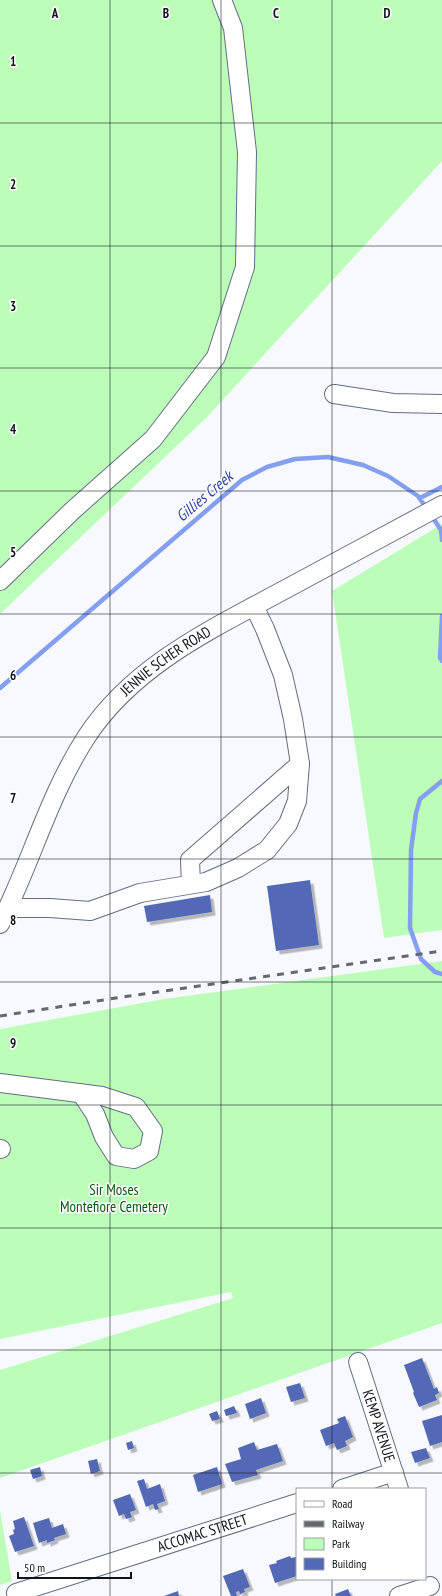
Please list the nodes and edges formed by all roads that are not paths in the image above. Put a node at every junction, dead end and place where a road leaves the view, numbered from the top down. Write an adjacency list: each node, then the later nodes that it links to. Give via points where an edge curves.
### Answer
1 (222, 0): 5 (street, via 233,28 247,152 245,267 216,357 153,439 72,511)
2 (334, 394): 3 (street, via 393,403)
3 (442, 404)
4 (442, 505): 6 (street, JENNIE SCHER ROAD)
5 (0, 581)
6 (254, 606): 7 (street, via 283,675); 9 (street, JENNIE SCHER ROAD, via 185,644 158,663 101,716 64,775)
7 (300, 764): 8 (street, via 190,860); 8 (street, via 297,801 288,824 267,850 238,868 206,882)
8 (191, 884): 9 (street, via 140,893 90,911)
9 (8, 908): 10 (street, JENNIE SCHER ROAD)
10 (0, 924)
11 (0, 1083): 12 (street)
12 (81, 1093)
13 (358, 1362): 14 (street, KEMP AVENUE)
14 (397, 1481): 15 (street)
15 (349, 1488)
16 (296, 1503): 18 (street, ACCOMAC STREET)
17 (429, 1585): 19 (street)
18 (16, 1594)
19 (399, 1596)

